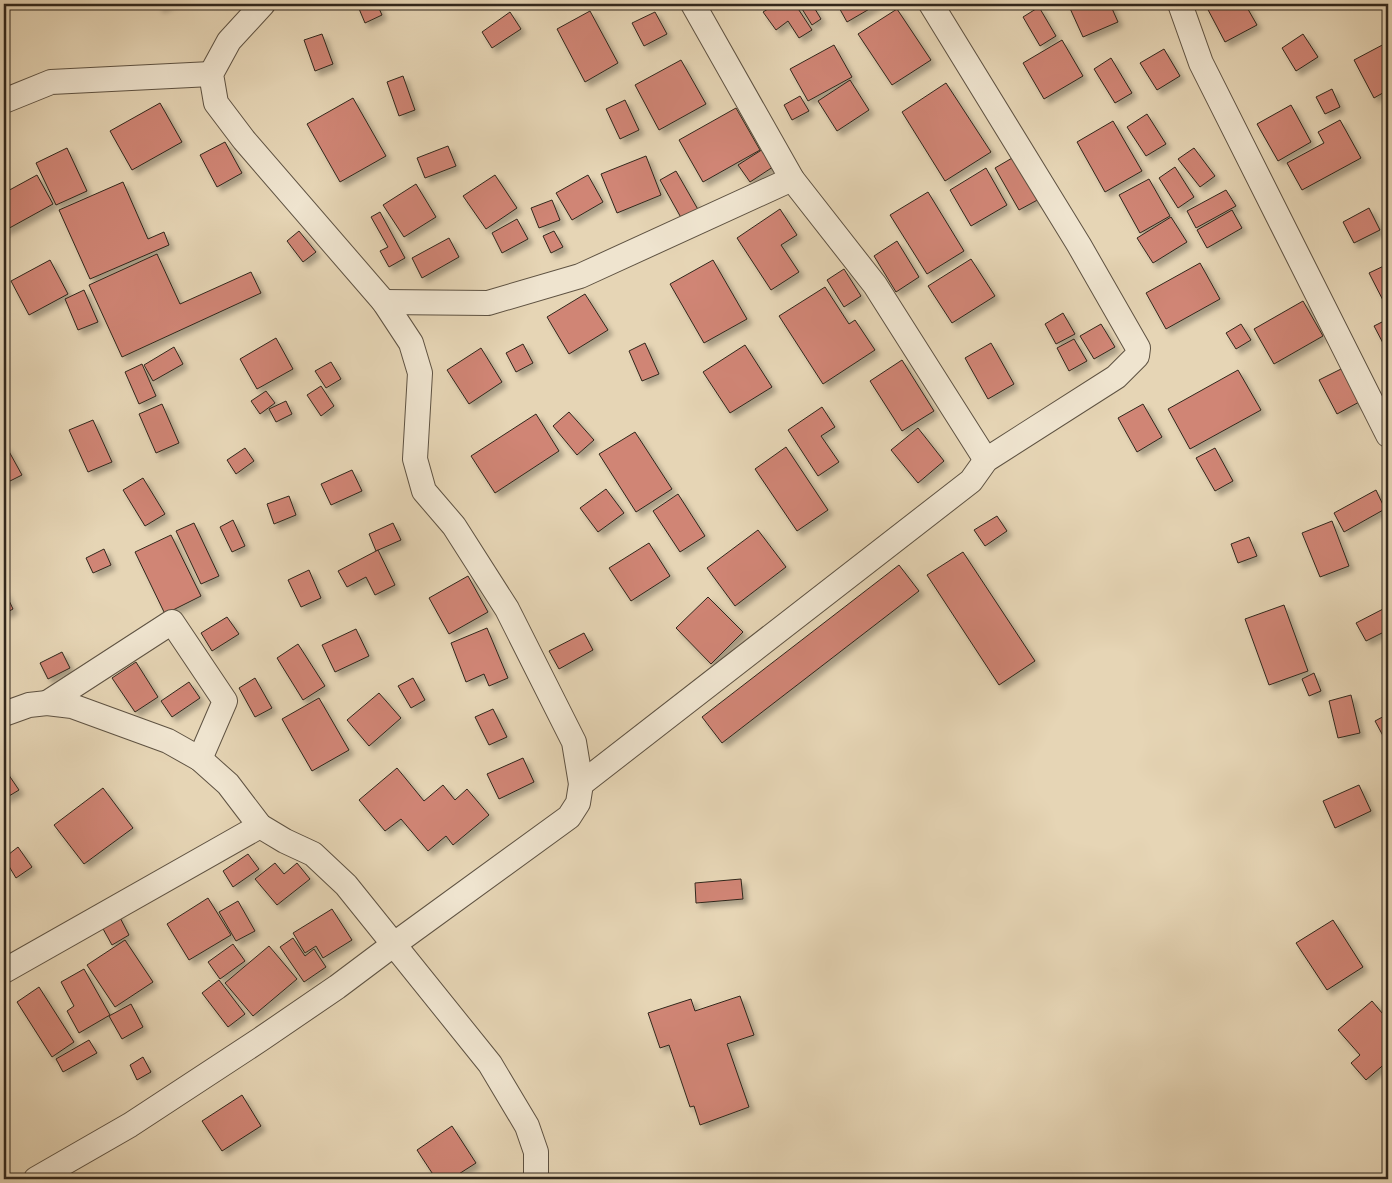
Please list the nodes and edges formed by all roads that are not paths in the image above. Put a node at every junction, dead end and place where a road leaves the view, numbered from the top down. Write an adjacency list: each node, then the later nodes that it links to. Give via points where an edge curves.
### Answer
1 (263, 4): 5 (street, via 229,41)
2 (693, 4): 7 (street)
3 (931, 4): 10 (street, via 1138,348 1137,356 1116,377)
4 (1180, 4): 9 (street, via 1201,63)
5 (211, 74): 6 (street, via 51,82); 8 (street, via 216,103 232,126)
6 (4, 101)
7 (792, 178): 8 (street, via 580,276 488,303); 10 (street, via 876,285)
8 (384, 302): 14 (street, via 411,343 420,373 415,459 424,491 454,526 506,609 574,742)
9 (1388, 435)
10 (986, 460): 14 (street, via 971,480)
11 (47, 703): 12 (street, via 29,705); 13 (street, via 72,706 168,741); 13 (street, via 172,622 225,701)
12 (4, 714)
13 (200, 758): 15 (street, via 228,784)
14 (581, 784): 16 (street, via 578,803 569,817)
15 (260, 826): 16 (street, via 313,854 346,885); 17 (street)
16 (393, 944): 18 (street, via 261,1040 130,1125); 19 (street, via 490,1064 527,1126 536,1152)
17 (4, 971)
18 (36, 1179)
19 (536, 1179)

